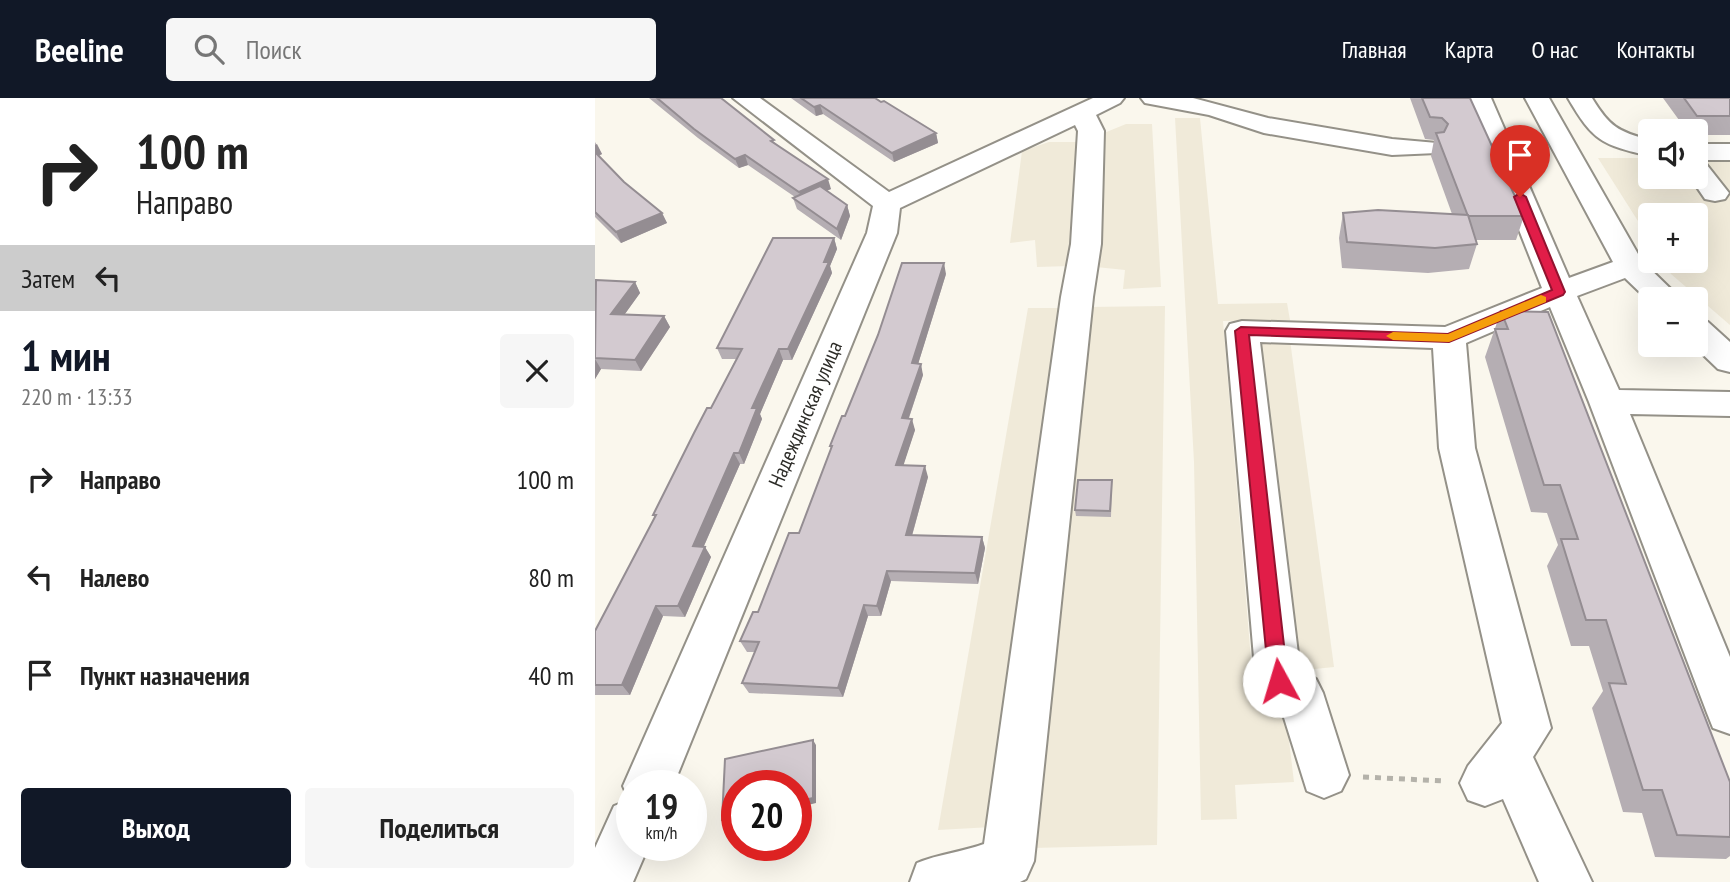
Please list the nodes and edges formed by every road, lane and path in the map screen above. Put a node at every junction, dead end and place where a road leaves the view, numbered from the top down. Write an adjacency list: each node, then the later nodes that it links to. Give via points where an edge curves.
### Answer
1 (745, 98): 14 (street)
2 (1153, 98): 8 (street, via 1214,109 1263,125 1392,147)
3 (1479, 98): 9 (street)
4 (1537, 98): 9 (street)
5 (1580, 98): 7 (street, via 1602,132)
6 (1083, 103): 14 (street); 28 (street, via 1091,131 1086,244 1007,860)
7 (1638, 144)
8 (1428, 148)
9 (1522, 150): 15 (street); 17 (street)
10 (1708, 152): 11 (street)
11 (1730, 152)
12 (1708, 183): 13 (street)
13 (1715, 193)
14 (887, 204): 25 (street, Надеждинская улица, via 882,233)
15 (1630, 266): 16 (street); 17 (street)
16 (1652, 287)
17 (1559, 292): 18 (street); 21 (street)
18 (1449, 338): 24 (street, via 1457,449 1527,728); 26 (street, via 1241,331 1279,681 1300,693)
19 (1708, 340): 20 (street)
20 (1730, 361)
21 (1607, 402): 22 (street); 23 (street)
22 (1730, 404)
23 (1730, 713)
24 (1496, 769): 26 (path); 30 (street)
25 (655, 770)
26 (1324, 775)
27 (616, 861): 29 (street)
28 (956, 880)
29 (607, 882)
30 (1566, 882)

